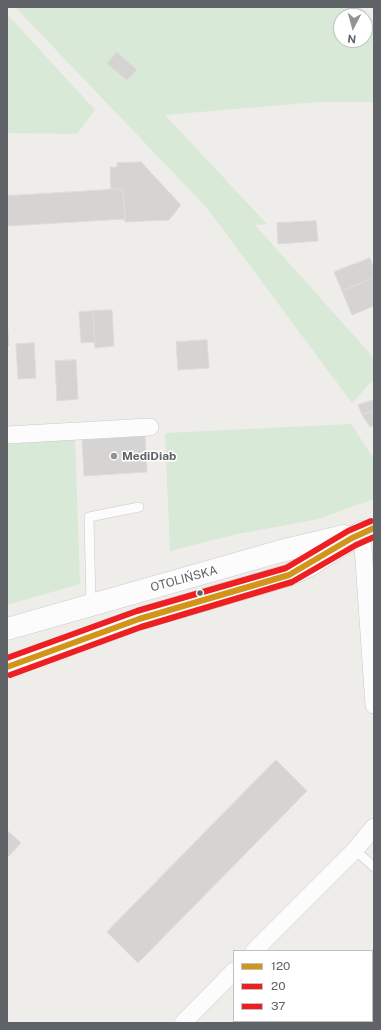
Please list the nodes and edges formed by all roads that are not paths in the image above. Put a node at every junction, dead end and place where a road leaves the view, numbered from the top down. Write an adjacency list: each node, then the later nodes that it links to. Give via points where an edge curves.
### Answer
1 (150, 427): 2 (street)
2 (7, 435)
3 (140, 507): 5 (lane, via 89,517)
4 (368, 530): 5 (main road, OTOLIŃSKA, via 281,551); 7 (main road, via 289,575 139,619); 8 (street)
5 (91, 604): 6 (main road, OTOLIŃSKA)
6 (7, 629)
7 (7, 667)
8 (374, 705)
9 (374, 827): 10 (street)
10 (355, 850): 11 (lane); 12 (street)
11 (374, 867)
12 (255, 950)
13 (233, 972): 14 (street)
14 (183, 1023)

